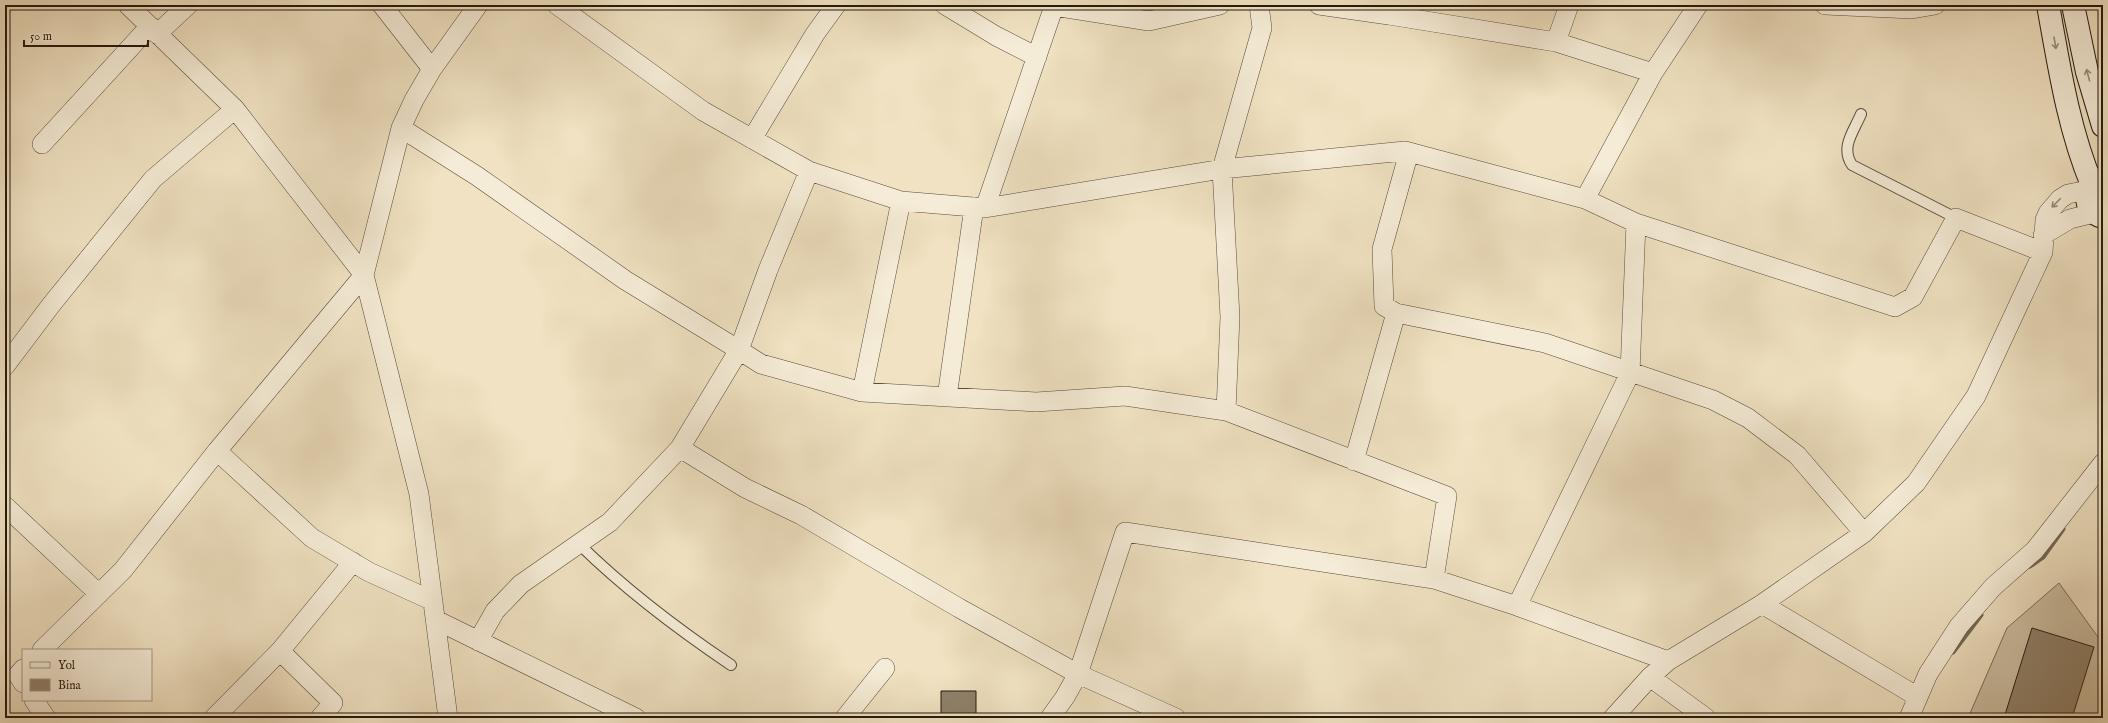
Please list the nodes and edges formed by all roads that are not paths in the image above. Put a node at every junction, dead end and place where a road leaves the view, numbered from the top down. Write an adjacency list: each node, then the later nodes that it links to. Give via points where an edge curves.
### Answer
1 (128, 5): 19 (street)
2 (188, 5): 19 (street)
3 (382, 5): 22 (street)
4 (478, 5): 22 (street)
5 (557, 5): 28 (street, via 703,111)
6 (836, 5): 28 (street, via 815,34)
7 (945, 5): 21 (street)
8 (1220, 5): 17 (street, via 1149,21)
9 (1259, 5): 31 (street, via 1262,28)
10 (1319, 5): 18 (street)
11 (1569, 5): 20 (street)
12 (1698, 5): 23 (street)
13 (1825, 5): 14 (street, via 1912,9)
14 (1935, 5)
15 (2048, 5): 33 (street, one-way to 33, via 2070,121 2079,155)
16 (2073, 5): 26 (street, one-way to 16, via 2087,72)
17 (1054, 6): 21 (street)
18 (1391, 10): 20 (street)
19 (154, 30): 24 (street); 29 (street)
20 (1556, 42): 23 (street)
21 (1037, 57): 36 (street)
22 (432, 69): 27 (street)
23 (1653, 73): 34 (street)
24 (235, 109): 41 (street); 44 (street, via 153,179 50,305)
25 (1862, 114): 37 (lane, via 1846,146 1846,153 1852,165)
26 (2103, 126)
27 (401, 128): 41 (street); 43 (street, via 477,176 625,280)
28 (752, 139): 32 (street)
29 (42, 144)
30 (1408, 152): 31 (street); 34 (street); 42 (street, via 1382,249 1384,306)
31 (1222, 169): 36 (street); 48 (street, via 1230,317)
32 (809, 171): 35 (street); 43 (street, via 768,270)
33 (2094, 184): 38 (street, via 2088,202); 40 (street, one-way to 40, via 2073,192 2053,206 2045,220)
34 (1584, 199): 39 (street)
35 (901, 201): 36 (street); 46 (street)
36 (980, 208): 47 (street)
37 (1956, 218): 39 (street, via 1913,297 1895,307); 40 (street)
38 (2100, 218): 40 (street, via 2070,219)
39 (1636, 224): 45 (street)
40 (2043, 243): 54 (street, via 1976,396 1916,483)
41 (364, 275): 50 (street); 59 (street, via 419,494)
42 (1396, 313): 45 (street, via 1545,343); 51 (street)
43 (739, 350): 46 (street, via 761,364); 49 (street)
44 (5, 366)
45 (1630, 373): 54 (street, via 1713,400 1765,429 1797,455); 61 (street)
46 (862, 392): 47 (street)
47 (947, 397): 48 (street, via 1036,402 1125,396)
48 (1226, 411): 51 (street)
49 (680, 448): 55 (street, via 610,522); 69 (street, via 745,488 801,514 959,608)
50 (217, 451): 56 (street, via 312,538); 58 (street, via 123,570)
51 (1354, 461): 57 (street, via 1447,496)
52 (2103, 463): 71 (street, via 2035,550 1993,587 1970,613 1928,674)
53 (5, 506): 58 (street)
54 (1864, 533): 60 (street)
55 (580, 545): 63 (street, via 521,584 495,611); 67 (lane, via 643,603)
56 (353, 562): 59 (street); 65 (street)
57 (1434, 579): 61 (street); 69 (street, via 1125,532)
58 (99, 594): 64 (street)
59 (433, 601): 62 (street)
60 (1762, 604): 66 (street); 71 (street)
61 (1517, 606): 66 (street)
62 (436, 620): 63 (street); 76 (street)
63 (478, 641): 77 (street)
64 (43, 649)
65 (280, 651): 74 (street); 75 (street, via 333,703)
66 (1668, 661): 70 (street)
67 (731, 665)
68 (885, 668): 78 (street)
69 (1078, 674): 79 (street); 80 (street)
70 (1650, 677): 81 (street); 82 (street)
71 (1918, 697): 83 (street)
72 (35, 701): 73 (street)
73 (46, 718)
74 (214, 718)
75 (320, 718)
76 (448, 718)
77 (636, 718)
78 (845, 718)
79 (1050, 718)
80 (1176, 718)
81 (1614, 718)
82 (1706, 718)
83 (1908, 718)

